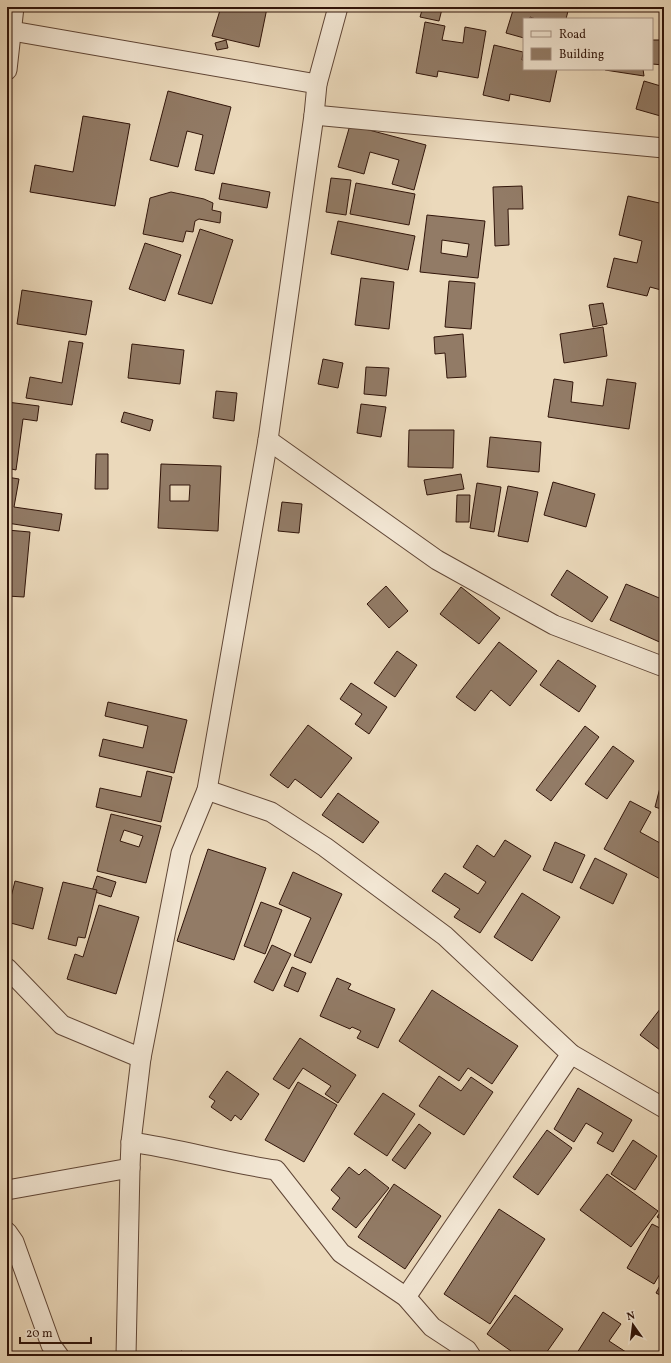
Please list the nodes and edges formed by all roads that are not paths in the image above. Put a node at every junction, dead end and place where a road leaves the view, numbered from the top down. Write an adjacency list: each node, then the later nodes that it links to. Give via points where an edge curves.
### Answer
1 (14, 7): 3 (street)
2 (338, 7): 5 (street)
3 (12, 31): 4 (street); 5 (street)
4 (7, 70)
5 (317, 84): 6 (street)
6 (314, 115): 7 (street); 8 (street)
7 (664, 148)
8 (268, 440): 9 (street, via 437,560 554,625); 10 (street)
9 (664, 667)
10 (207, 790): 12 (street, via 271,812 325,847 445,936); 13 (street, via 181,853)
11 (7, 968): 13 (street, via 62,1025)
12 (571, 1054): 14 (street); 19 (street)
13 (141, 1058): 15 (street)
14 (664, 1108)
15 (131, 1142): 16 (street); 19 (street, via 276,1170 341,1253)
16 (130, 1168): 17 (street); 21 (street)
17 (7, 1190)
18 (7, 1232): 20 (street, via 14,1242 51,1345)
19 (406, 1297): 22 (street, via 432,1327 467,1350)
20 (59, 1356)
21 (126, 1356)
22 (471, 1356)

